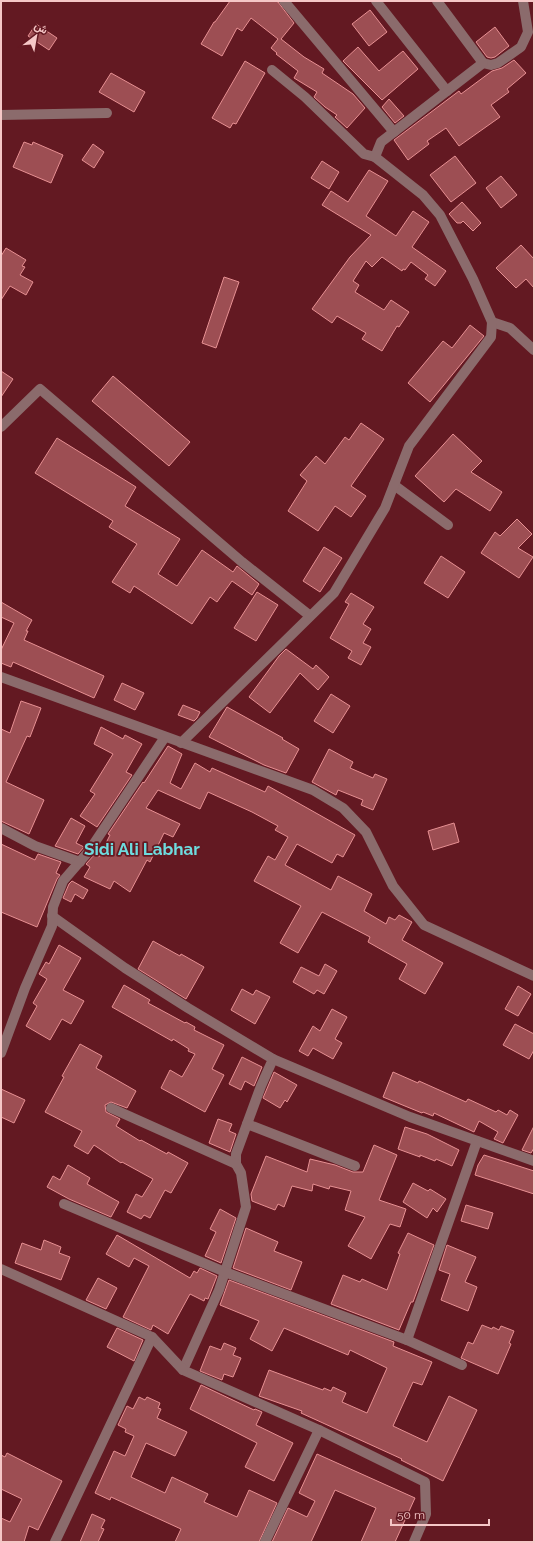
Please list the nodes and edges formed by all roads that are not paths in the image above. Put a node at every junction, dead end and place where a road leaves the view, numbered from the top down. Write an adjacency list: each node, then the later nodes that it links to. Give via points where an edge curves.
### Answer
1 (284, 1): 10 (street)
2 (376, 1): 7 (street)
3 (437, 1): 5 (street)
4 (523, 1): 5 (street, via 528,32 521,47 498,63)
5 (483, 63): 7 (street)
6 (272, 70): 11 (street, via 305,97 364,154)
7 (447, 91): 10 (street)
8 (107, 113): 9 (street)
9 (1, 115)
10 (394, 132): 11 (street, via 381,142)
11 (375, 157): 12 (street, via 423,196 440,215 474,279)
12 (492, 322): 13 (street); 14 (street)
13 (510, 328): 14 (street); 15 (street)
14 (491, 337): 17 (street, via 409,446)
15 (534, 350)
16 (1, 428): 19 (street, via 40,389 242,562)
17 (394, 485): 18 (street); 19 (street, via 385,508 334,593)
18 (448, 525)
19 (310, 616): 22 (street)
20 (1, 677): 21 (street)
21 (165, 737): 22 (street); 24 (street)
22 (181, 743): 26 (street, via 313,790 343,808 366,832 392,886 424,925)
23 (1, 828): 24 (street, via 35,846)
24 (80, 862): 25 (street, via 63,881 53,907)
25 (55, 921): 27 (street, via 25,988); 28 (street, via 188,1008)
26 (534, 976)
27 (1, 1052)
28 (273, 1059): 30 (street); 31 (street, via 410,1117)
29 (111, 1108): 33 (street)
30 (247, 1124): 33 (street, via 236,1154); 34 (street)
31 (477, 1141): 32 (street); 39 (street)
32 (534, 1161)
33 (236, 1164): 37 (street, via 241,1174 246,1207)
34 (355, 1166)
35 (64, 1204): 37 (street)
36 (1, 1269): 38 (street)
37 (225, 1272): 39 (street); 41 (street)
38 (152, 1337): 41 (street); 43 (street)
39 (407, 1340): 40 (street)
40 (462, 1365)
41 (183, 1370): 42 (street)
42 (319, 1430): 44 (street); 45 (street, via 425,1482 426,1514)
43 (55, 1542)
44 (265, 1542)
45 (414, 1542)

